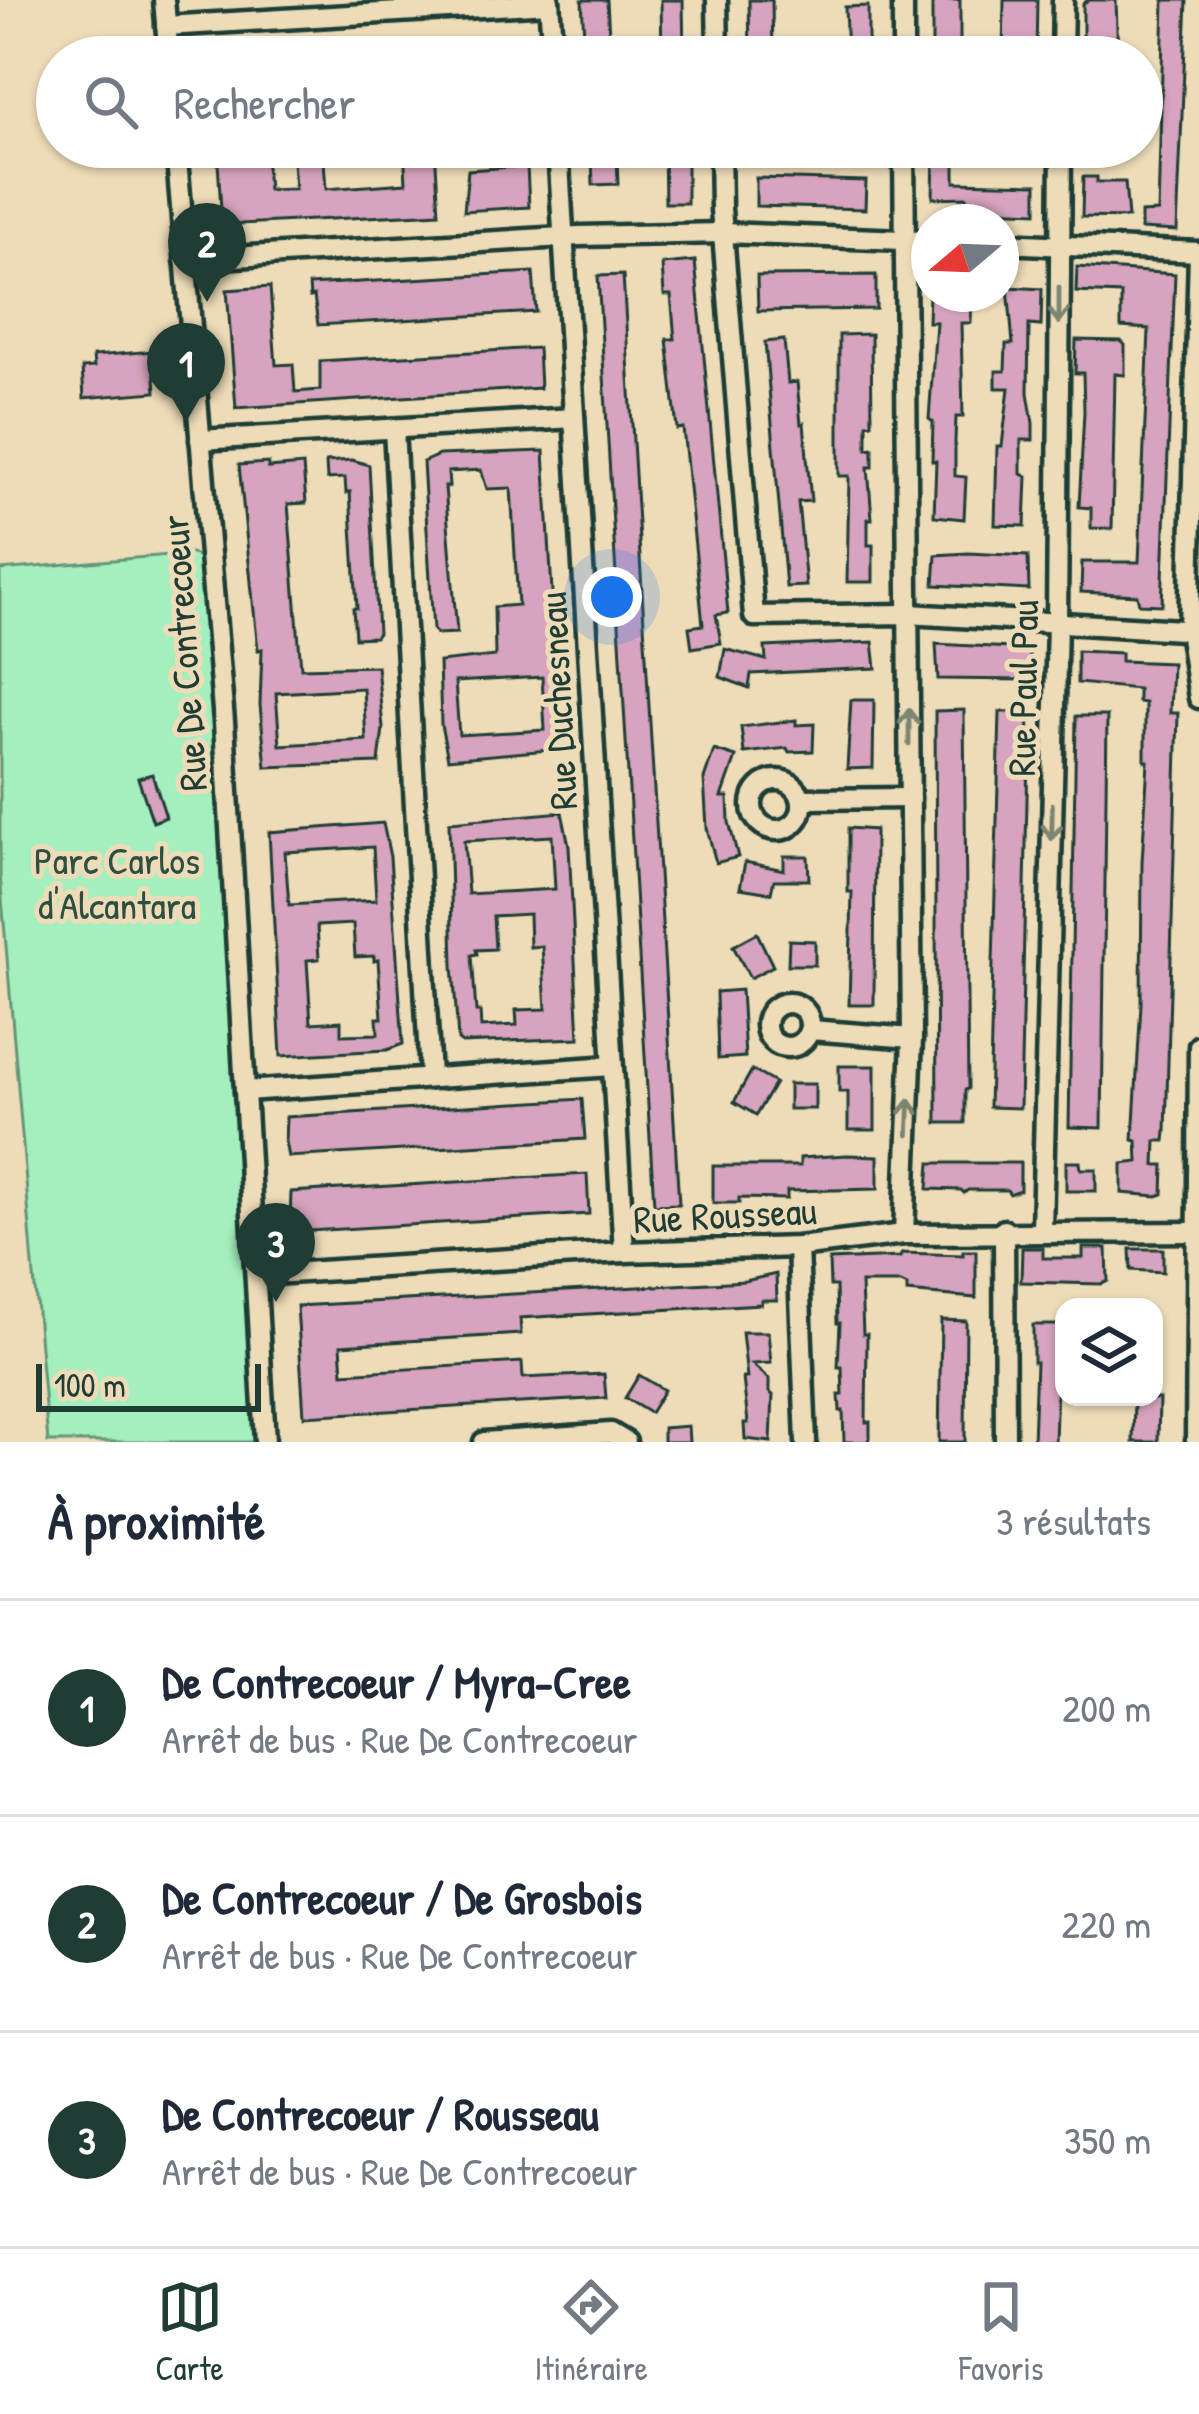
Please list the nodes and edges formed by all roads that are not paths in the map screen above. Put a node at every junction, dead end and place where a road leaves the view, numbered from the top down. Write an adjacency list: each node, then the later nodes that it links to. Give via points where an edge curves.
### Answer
1 (164, 0): 6 (street)
2 (717, 0): 9 (street)
3 (903, 0): 10 (street)
4 (1064, 0): 11 (street)
5 (549, 2): 6 (street); 8 (street)
6 (166, 26): 7 (street)
7 (167, 36)
8 (551, 36)
9 (718, 36)
10 (903, 36)
11 (1063, 36)
12 (178, 168): 24 (street, Rue De Contrecoeur)
13 (559, 168): 18 (street, Rue Duchesneau)
14 (721, 168): 17 (street)
15 (904, 168): 19 (street)
16 (1061, 168): 22 (street, Rue Paul Pau)
17 (724, 233): 18 (street); 19 (street); 28 (street, via 754,616)
18 (563, 237): 24 (street); 25 (street, Rue Duchesneau)
19 (904, 241): 20 (street); 28 (street)
20 (911, 241)
21 (1019, 243): 22 (street)
22 (1059, 244): 23 (street); 29 (street, Rue Paul Pau, one-way to 29)
23 (1199, 252): 30 (street)
24 (185, 260): 27 (street, Rue De Contrecoeur)
25 (574, 418): 26 (street); 37 (street, Rue Duchesneau)
26 (394, 429): 27 (street); 38 (street)
27 (200, 440): 39 (street, Rue De Contrecoeur)
28 (908, 614): 29 (street); 32 (street, one-way to 28)
29 (1057, 623): 30 (street); 41 (street, Rue Paul Pau, one-way to 41)
30 (1194, 631): 31 (street)
31 (1199, 698)
32 (910, 798): 33 (street); 35 (street)
33 (802, 799)
34 (810, 1030): 35 (street)
35 (912, 1038): 43 (street, one-way to 35)
36 (1199, 1046): 42 (street)
37 (612, 1066): 38 (street); 45 (street, Rue Duchesneau)
38 (430, 1077): 39 (street)
39 (245, 1091): 46 (street, Rue De Contrecoeur)
40 (1004, 1230): 41 (street, Rue Rousseau); 43 (street, Rue Rousseau); 51 (street)
41 (1042, 1230): 42 (street, Rue Rousseau)
42 (1197, 1232): 52 (street)
43 (904, 1234): 44 (street, Rue Rousseau)
44 (799, 1246): 45 (street, Rue Rousseau); 50 (street)
45 (624, 1252): 46 (street, Rue Rousseau)
46 (256, 1275): 47 (street, Rue De Contrecoeur)
47 (265, 1442)
48 (484, 1442): 49 (street, via 611,1433)
49 (626, 1442)
50 (806, 1442)
51 (1005, 1442)
52 (1196, 1442)

